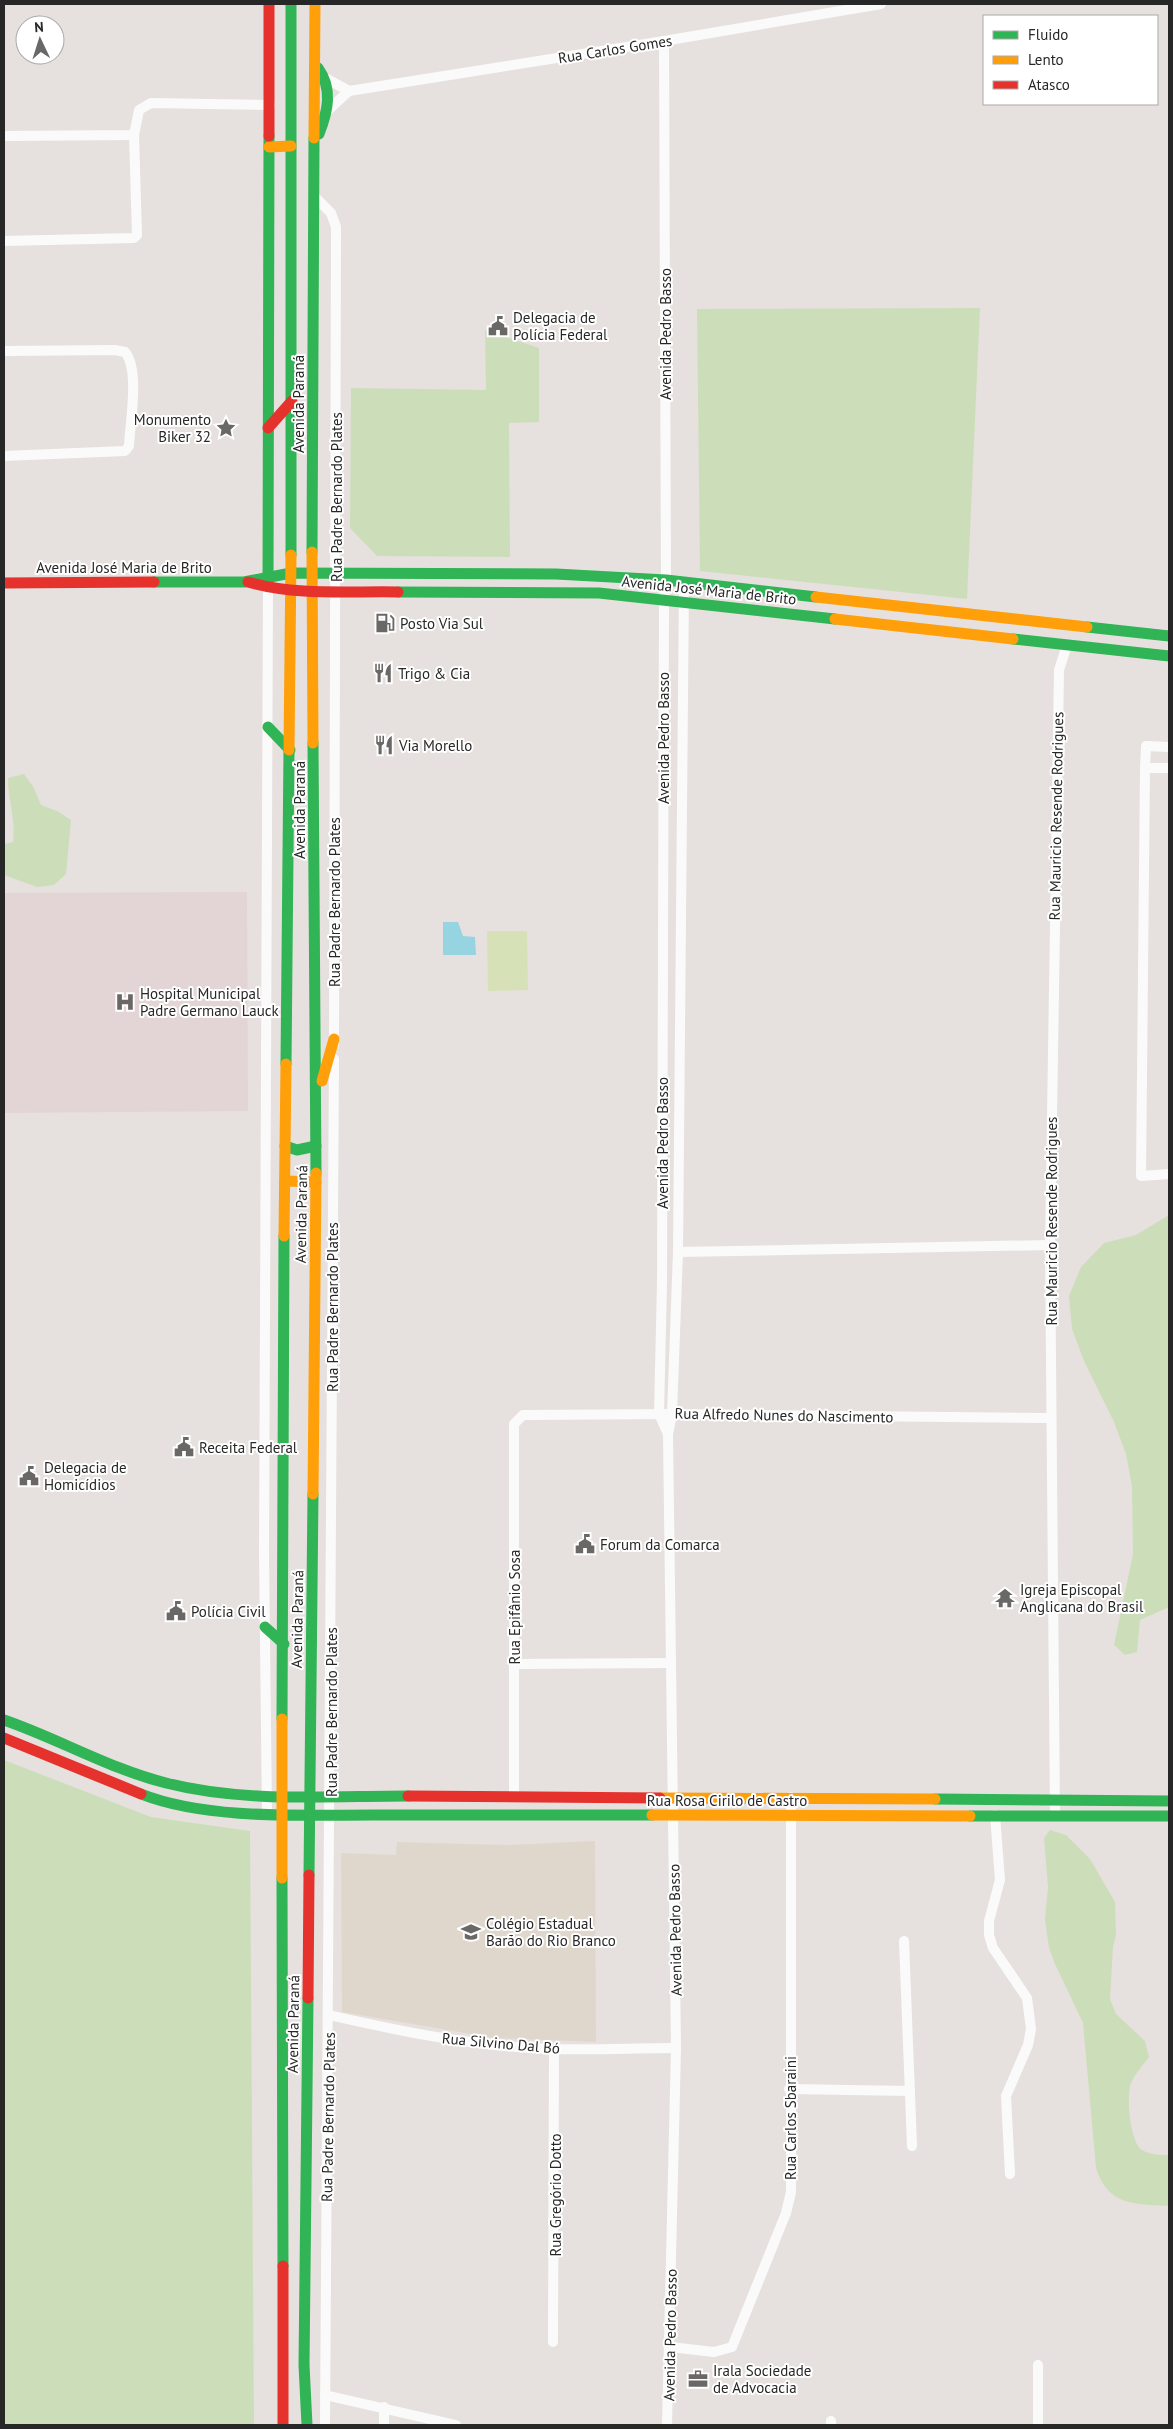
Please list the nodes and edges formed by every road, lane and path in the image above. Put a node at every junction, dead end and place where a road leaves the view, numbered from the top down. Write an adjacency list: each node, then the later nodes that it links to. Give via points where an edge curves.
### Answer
1 (269, 4): 9 (main road, Avenida Paraná)
2 (291, 4): 14 (main road, Avenida Paraná)
3 (316, 4): 6 (main road, Avenida Paraná)
4 (881, 4): 5 (street, Rua Carlos Gomes)
5 (664, 41): 8 (street, Rua Carlos Gomes); 26 (street, Avenida Pedro Basso)
6 (316, 65): 7 (main road); 13 (main road, Avenida Paraná)
7 (327, 79): 8 (street); 10 (main road)
8 (349, 91): 10 (street)
9 (270, 104): 12 (street, via 151,103 139,110); 15 (main road, Avenida Paraná)
10 (327, 111): 13 (main road)
11 (4, 136): 12 (street)
12 (134, 136): 17 (street, via 137,235 130,240)
13 (315, 143): 16 (main road, Avenida Paraná)
14 (291, 146): 15 (main road); 19 (main road, Avenida Paraná)
15 (269, 147): 20 (main road, Avenida Paraná)
16 (314, 196): 24 (main road, Avenida Paraná); 25 (street, Rua Padre Bernardo Plates, via 331,213 336,227)
17 (4, 241)
18 (4, 351): 21 (street, via 115,350 125,352 133,371 129,446 125,451)
19 (292, 401): 20 (main road); 23 (main road, Avenida Paraná)
20 (268, 428): 27 (main road, Avenida Paraná)
21 (4, 456)
22 (496, 572): 25 (main road, Avenida José Maria de Brito); 26 (main road, Avenida José Maria de Brito); 33 (main road, via 499,582)
23 (291, 573): 24 (main road, Avenida José Maria de Brito); 27 (main road, Avenida José Maria de Brito); 30 (main road, Avenida Paraná)
24 (312, 573): 25 (main road, Avenida José Maria de Brito); 32 (main road, Avenida Paraná)
25 (335, 573): 31 (street, Rua Padre Bernardo Plates)
26 (666, 580): 29 (main road, Avenida José Maria de Brito); 34 (street, Avenida Pedro Basso)
27 (268, 582): 28 (main road, Avenida José Maria de Brito); 30 (main road, Avenida José Maria de Brito); 39 (street)
28 (4, 583)
29 (684, 583): 35 (street, Avenida Pedro Basso); 36 (main road, Avenida José Maria de Brito)
30 (292, 590): 32 (main road, Avenida José Maria de Brito); 41 (main road, Avenida Paraná)
31 (336, 590): 32 (main road, Avenida José Maria de Brito); 33 (main road, Avenida José Maria de Brito); 44 (street, Rua Padre Bernardo Plates)
32 (313, 591): 45 (main road, Avenida Paraná)
33 (492, 593): 34 (main road, Avenida José Maria de Brito, via 599,593)
34 (664, 600): 35 (main road, Avenida José Maria de Brito); 53 (street, Avenida Pedro Basso)
35 (682, 602): 37 (main road, Avenida José Maria de Brito); 52 (street, Avenida Pedro Basso)
36 (1169, 636)
37 (1067, 645): 38 (main road, Avenida José Maria de Brito); 51 (street, Rua Mauricio Resende Rodrigues, via 1059,670)
38 (1169, 656)
39 (268, 727): 41 (main road); 58 (street)
40 (1169, 747): 42 (street, via 1146,746)
41 (290, 750): 46 (main road, Avenida Paraná)
42 (1144, 768): 43 (street); 48 (street, via 1141,1176)
43 (1169, 768)
44 (334, 1039): 45 (main road); 64 (street, Rua Padre Bernardo Plates)
45 (316, 1108): 47 (main road, Avenida Paraná)
46 (286, 1146): 47 (main road, via 297,1150); 49 (main road, Avenida Paraná)
47 (316, 1146): 50 (main road, Avenida Paraná)
48 (1169, 1174)
49 (285, 1182): 50 (main road); 59 (main road, Avenida Paraná, via 282,1384)
50 (316, 1182): 68 (main road, Avenida Paraná)
51 (1050, 1245): 52 (street); 56 (street, Rua Mauricio Resende Rodrigues)
52 (678, 1252): 54 (street, Avenida Pedro Basso)
53 (659, 1414): 54 (street, Rua Alfredo Nunes do Nascimento); 55 (street, Rua Alfredo Nunes do Nascimento, via 523,1415); 57 (street, Avenida Pedro Basso)
54 (672, 1414): 56 (street, Rua Alfredo Nunes do Nascimento); 57 (street, Avenida Pedro Basso)
55 (518, 1418): 61 (street, Rua Epifânio Sosa, via 514,1424)
56 (1051, 1418): 72 (street, Rua Mauricio Resende Rodrigues)
57 (668, 1434): 60 (street, Avenida Pedro Basso)
58 (265, 1627): 59 (main road); 66 (street)
59 (284, 1644): 67 (main road, Avenida Paraná)
60 (671, 1663): 61 (street); 69 (street, Avenida Pedro Basso)
61 (514, 1664): 65 (street, Rua Epifânio Sosa)
62 (4, 1720): 66 (main road, via 123,1770 172,1786 206,1793)
63 (4, 1738): 78 (main road, Rua Rosa Cirilo de Castro, via 154,1799 190,1807)
64 (330, 1796): 65 (main road); 68 (main road); 74 (street, Rua Padre Bernardo Plates)
65 (514, 1796): 69 (main road)
66 (268, 1797): 67 (main road); 78 (street)
67 (284, 1797): 68 (main road); 82 (main road, Avenida Paraná)
68 (310, 1797): 79 (main road, Avenida Paraná)
69 (674, 1797): 70 (main road); 80 (street, Avenida Pedro Basso)
70 (791, 1798): 71 (main road); 75 (street, Rua Carlos Sbaraini)
71 (828, 1798): 72 (main road); 76 (main road)
72 (1055, 1800): 73 (main road); 81 (street, Rua Mauricio Resende Rodrigues)
73 (1169, 1801)
74 (330, 1814): 79 (main road, Rua Rosa Cirilo de Castro); 80 (main road, Rua Rosa Cirilo de Castro); 85 (street, Rua Padre Bernardo Plates)
75 (790, 1814): 76 (main road, Rua Rosa Cirilo de Castro); 80 (main road, Rua Rosa Cirilo de Castro); 88 (street, Rua Carlos Sbaraini)
76 (828, 1814): 77 (main road, Rua Rosa Cirilo de Castro)
77 (995, 1814): 81 (main road, Rua Rosa Cirilo de Castro); 91 (street, via 1000,1880 989,1921 989,1935 993,1948 1026,1998 1031,2029 1028,2045 1006,2096)
78 (267, 1815): 82 (main road, Rua Rosa Cirilo de Castro)
79 (310, 1815): 82 (main road, Rua Rosa Cirilo de Castro); 94 (main road, Avenida Paraná)
80 (673, 1815): 86 (street, Avenida Pedro Basso)
81 (1055, 1815): 83 (main road, Rua Rosa Cirilo de Castro)
82 (284, 1816): 96 (main road, Avenida Paraná)
83 (1169, 1816)
84 (904, 1941): 89 (street)
85 (329, 2015): 87 (street, Rua Silvino Dal Bó, via 401,2032 484,2044); 97 (street, Rua Padre Bernardo Plates)
86 (676, 2048): 87 (street, Rua Silvino Dal Bó); 93 (street, Avenida Pedro Basso)
87 (554, 2049): 92 (street, Rua Gregório Dotto)
88 (789, 2089): 89 (street); 93 (street, Rua Carlos Sbaraini, via 791,2192 786,2213 732,2347 714,2352)
89 (910, 2090): 90 (street)
90 (912, 2146)
91 (1010, 2174)
92 (553, 2342)
93 (670, 2347): 106 (street, Avenida Pedro Basso)
94 (304, 2365): 96 (main road, via 295,2373); 100 (main road, Avenida Paraná)
95 (1038, 2365): 107 (street)
96 (283, 2368): 98 (main road, Avenida Paraná)
97 (325, 2394): 99 (street); 103 (street, Rua Padre Bernardo Plates)
98 (283, 2404): 100 (main road, via 296,2403); 101 (main road, Avenida Paraná)
99 (384, 2407): 104 (street); 105 (street)
100 (307, 2410): 102 (main road, Avenida Paraná)
101 (283, 2425)
102 (307, 2425)
103 (325, 2425)
104 (384, 2425)
105 (456, 2425)
106 (667, 2425)
107 (1038, 2425)

